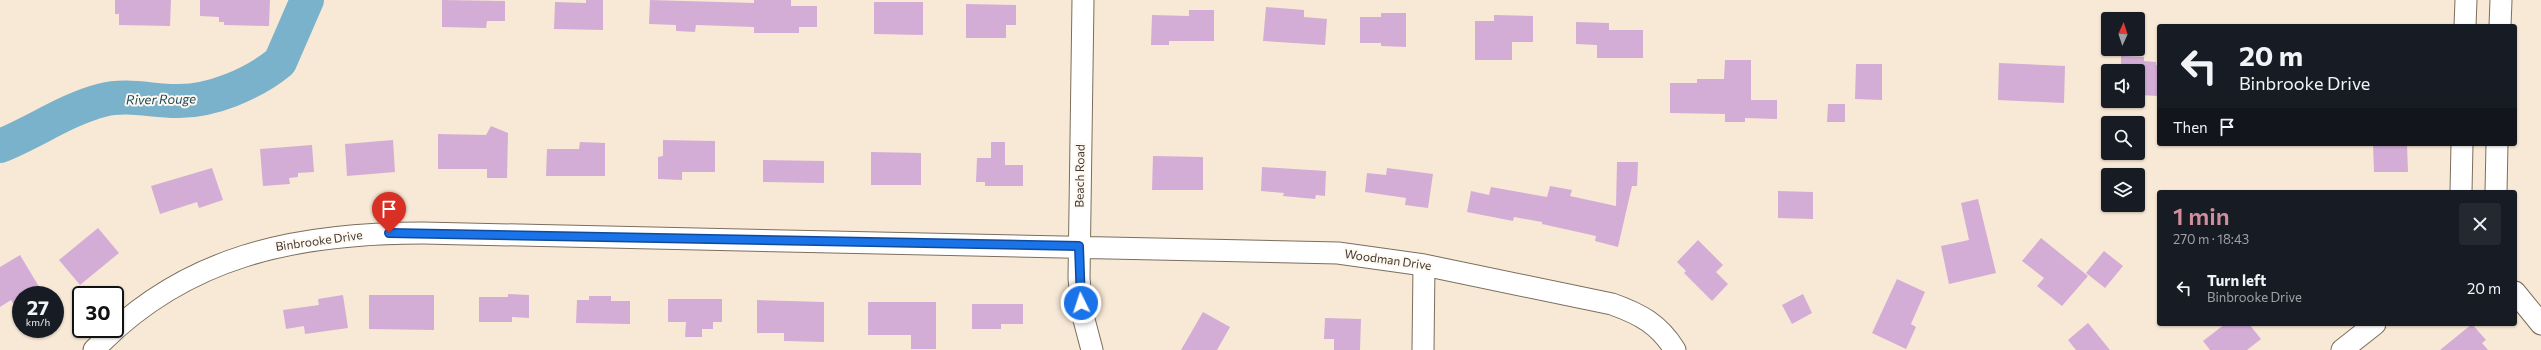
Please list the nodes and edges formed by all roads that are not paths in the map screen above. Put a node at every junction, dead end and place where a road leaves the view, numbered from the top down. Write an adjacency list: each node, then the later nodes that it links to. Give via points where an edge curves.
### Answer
1 (1083, 0): 10 (street, Beach Road)
2 (2466, 0): 4 (street)
3 (2501, 0): 5 (street)
4 (2465, 24)
5 (2500, 24)
6 (2462, 146): 8 (street)
7 (2498, 146): 9 (street)
8 (2461, 190)
9 (2496, 190)
10 (1079, 246): 11 (street, Woodman Drive, via 1338,254); 15 (street, Binbrooke Drive, via 423,233 335,236 256,251 210,268 170,289 134,314); 16 (street, Beach Road, via 1080,295 1086,333)
11 (1424, 265): 17 (street); 18 (street, Woodman Drive, via 1532,286 1630,310 1654,323)
12 (2517, 294): 13 (street)
13 (2541, 324)
14 (2372, 326): 19 (street)
15 (94, 350)
16 (1092, 350)
17 (1423, 350)
18 (1675, 350)
19 (2342, 350)

